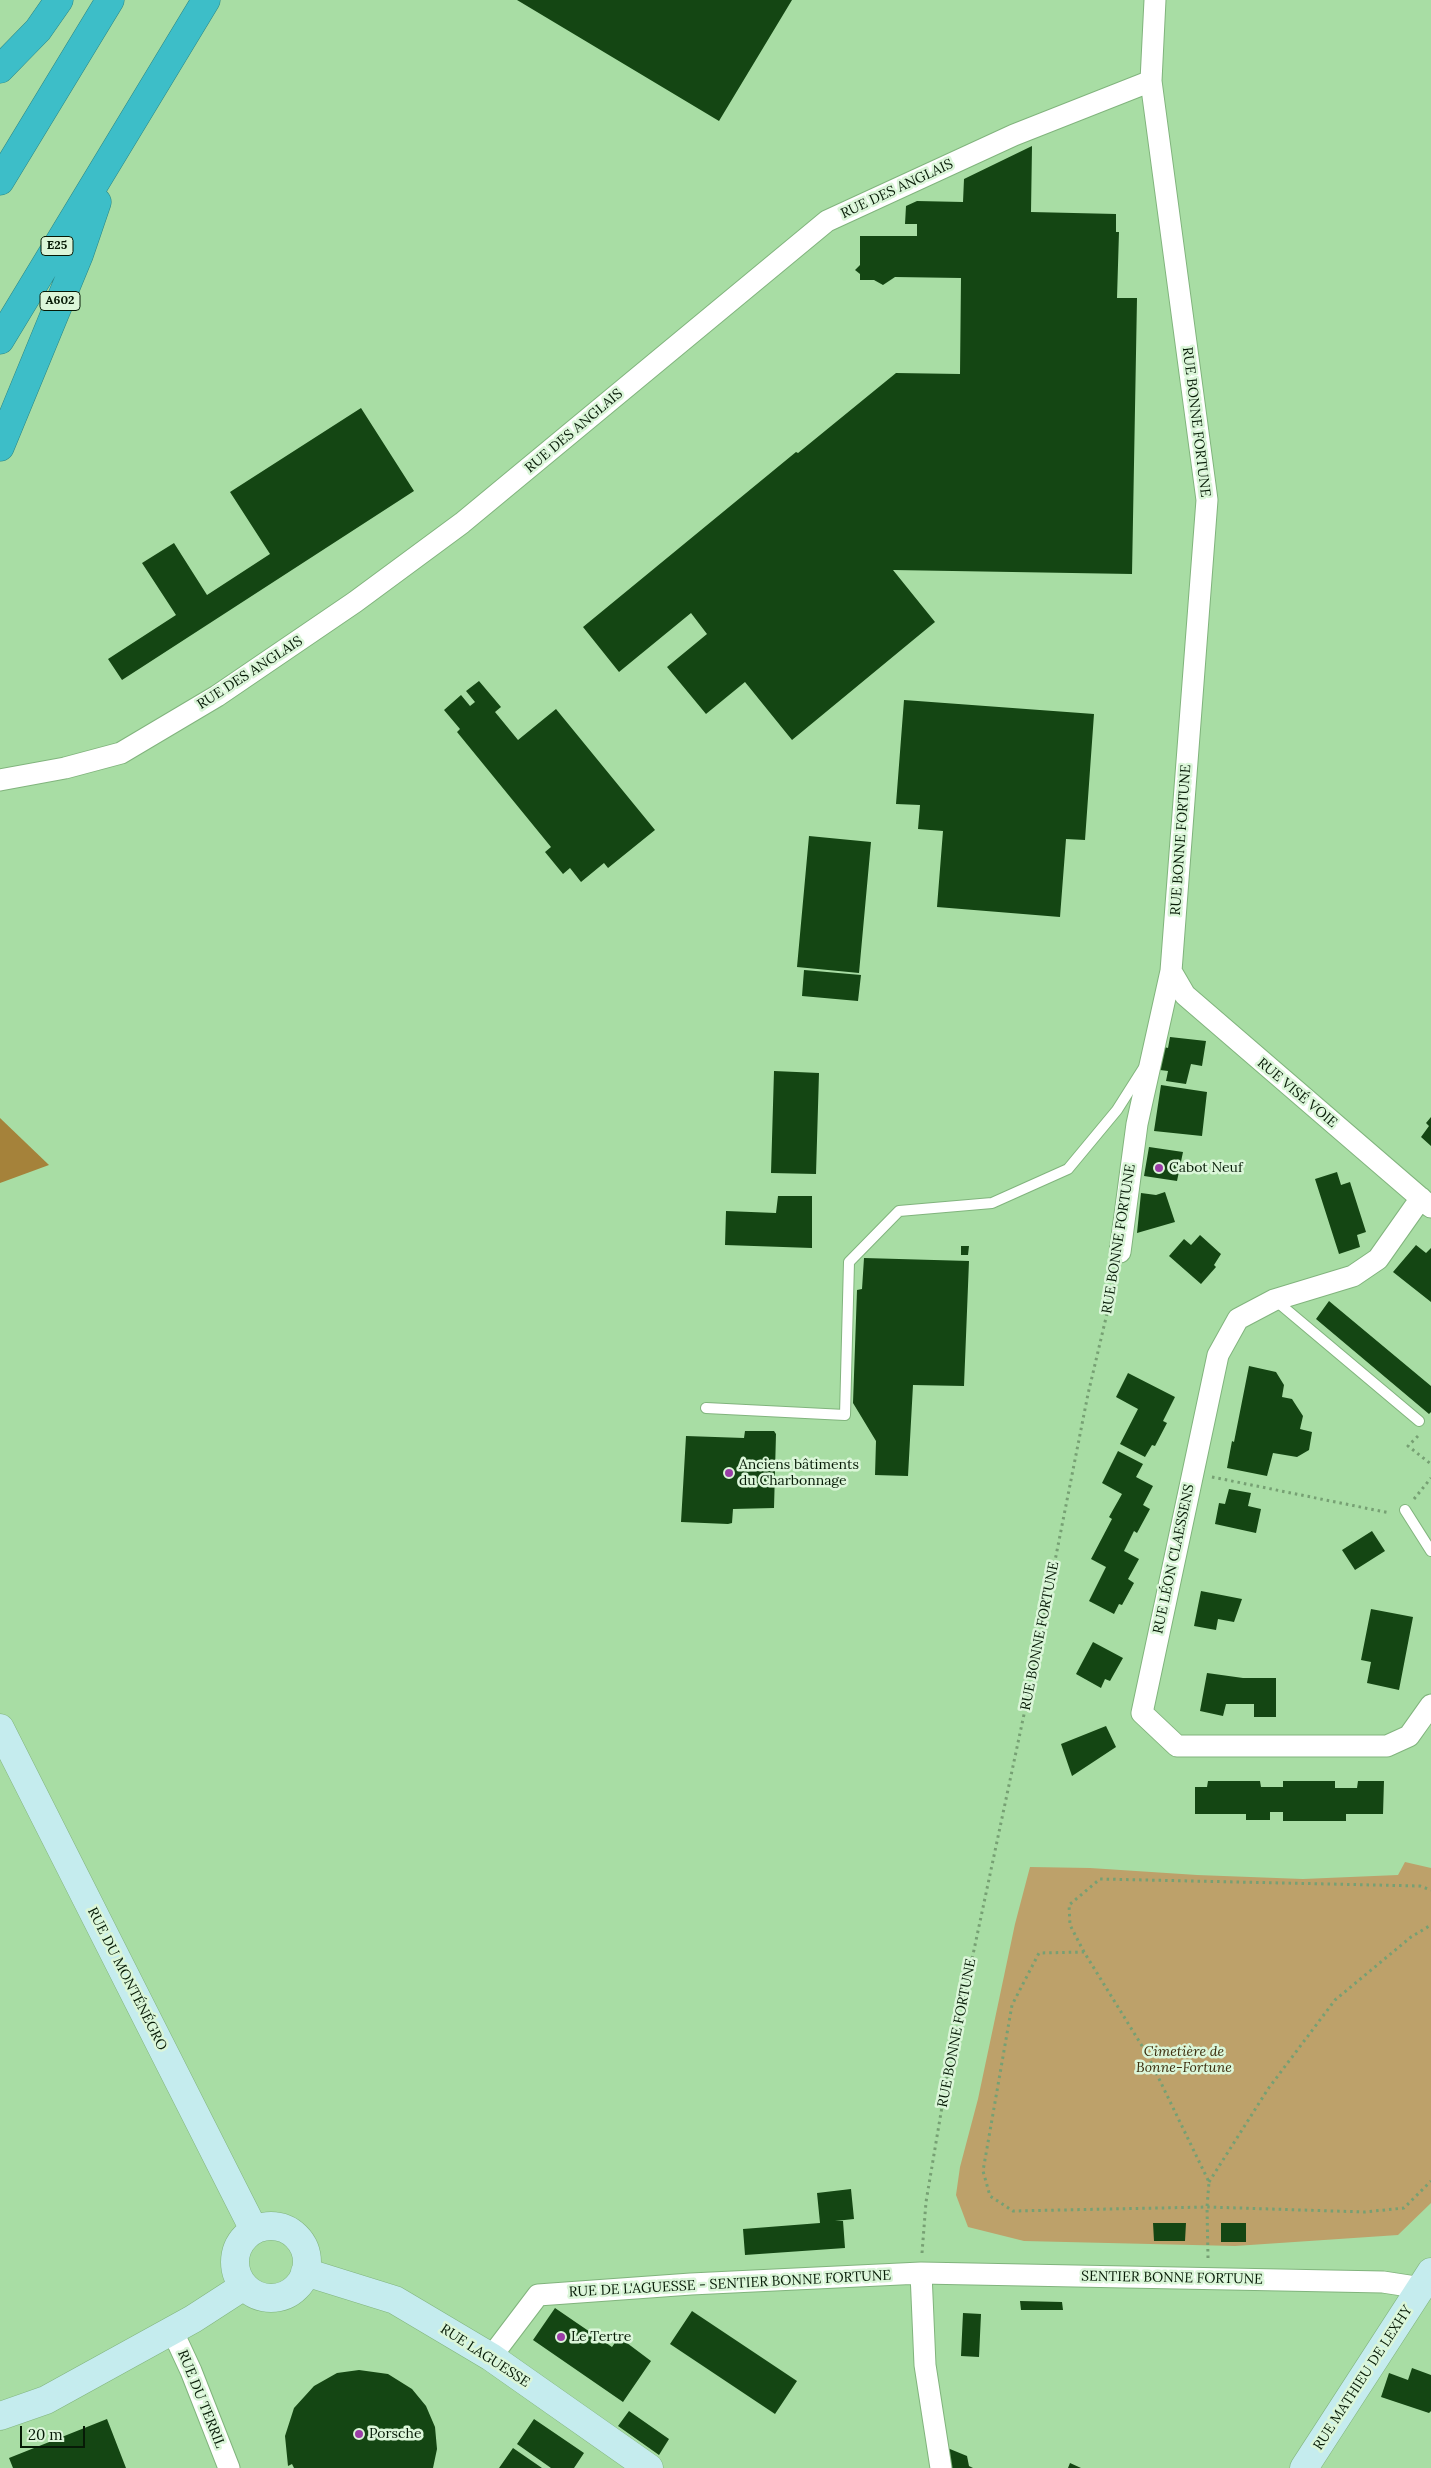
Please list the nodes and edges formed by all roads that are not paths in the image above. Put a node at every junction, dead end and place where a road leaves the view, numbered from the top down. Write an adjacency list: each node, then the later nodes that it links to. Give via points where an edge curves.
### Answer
1 (59, 0): 5 (highway, via 38,30)
2 (110, 0): 8 (highway)
3 (206, 0): 7 (highway, E25)
4 (1154, 0): 6 (street, RUE BONNE FORTUNE)
5 (0, 69)
6 (1150, 81): 11 (street, RUE DES ANGLAIS, via 1014,135 827,221 462,524 217,696 122,753); 12 (street, RUE BONNE FORTUNE, via 1207,500)
7 (114, 153): 9 (highway, E25); 10 (highway, A602, via 79,255)
8 (0, 181)
9 (0, 340)
10 (0, 447)
11 (0, 780)
12 (1171, 971): 13 (street, RUE BONNE FORTUNE); 14 (street, RUE VISÉ VOIE, via 1185,995)
13 (1150, 1058): 15 (street, RUE BONNE FORTUNE, via 1137,1124); 17 (lane, via 1117,1110 1068,1169 992,1203 899,1211 849,1262 844,1415)
14 (1426, 1203): 16 (street, RUE LÉON CLAESSENS, via 1378,1258 1353,1276)
15 (1120, 1252)
16 (1274, 1300): 18 (lane); 21 (street, RUE LÉON CLAESSENS, via 1238,1319 1218,1355 1142,1713 1177,1746 1387,1746 1409,1736)
17 (706, 1408)
18 (1418, 1421)
19 (1405, 1510): 20 (lane)
20 (1431, 1551)
21 (1431, 1705)
22 (0, 1728): 23 (street, RUE DU MONTÉNÉGRO)
23 (254, 2230): 24 (street, via 278,2227 298,2238 307,2260); 27 (street, via 244,2238 235,2260 236,2272)
24 (306, 2272): 27 (street, via 293,2290 283,2296 261,2297); 29 (street, RUE LAGUESSE, via 395,2300)
25 (921, 2273): 26 (street, SENTIER BONNE FORTUNE, via 1383,2282); 29 (street, RUE DE L'AGUESSE - SENTIER BONNE FORTUNE, via 538,2295); 33 (street, via 925,2365)
26 (1426, 2280): 34 (street, RUE MATHIEU DE LEXHY)
27 (244, 2286): 28 (street)
28 (172, 2330): 30 (street, via 46,2400); 31 (street, RUE DU TERRIL)
29 (492, 2357): 32 (street, RUE LAGUESSE)
30 (0, 2416)
31 (228, 2468)
32 (649, 2468)
33 (941, 2468)
34 (1304, 2468)

